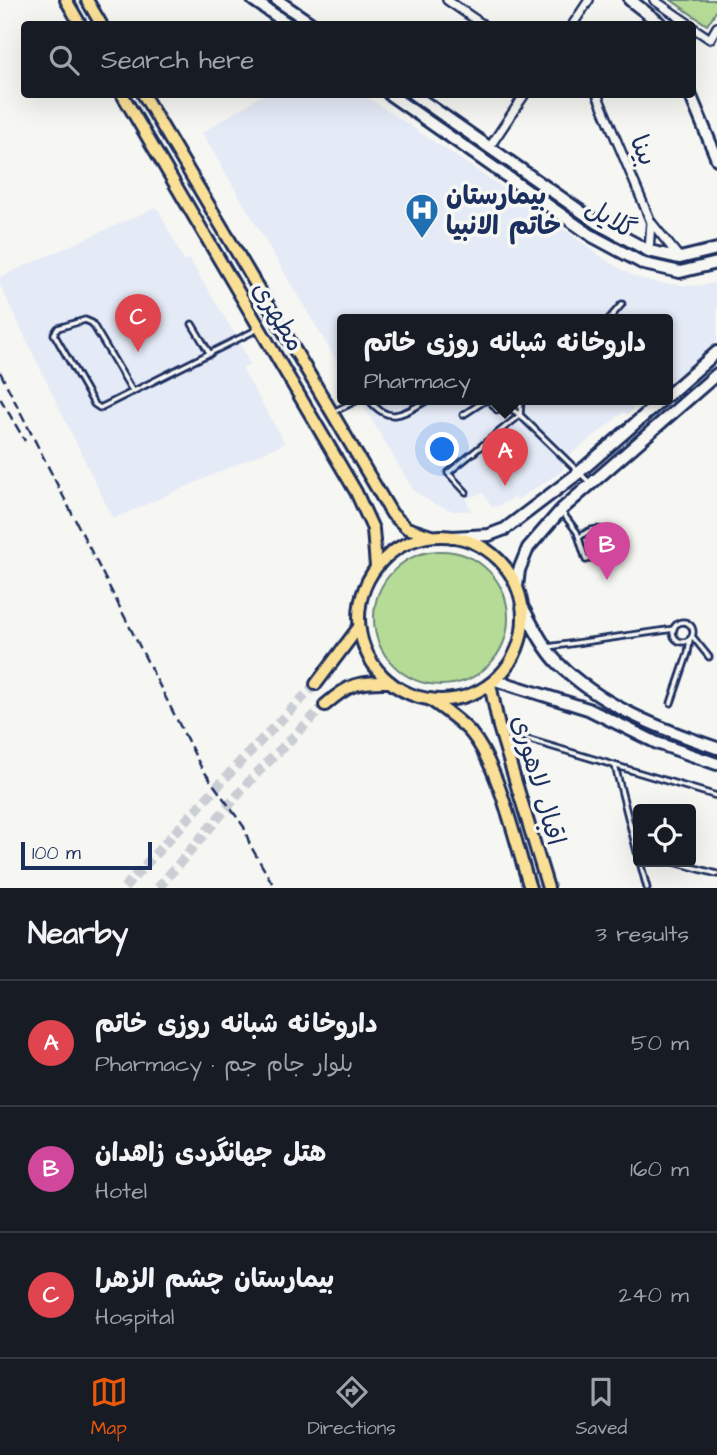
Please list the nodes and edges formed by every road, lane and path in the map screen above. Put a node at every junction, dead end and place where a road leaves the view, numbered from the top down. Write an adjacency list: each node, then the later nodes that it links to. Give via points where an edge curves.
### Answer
1 (66, 0): 9 (main road)
2 (87, 0): 10 (main road)
3 (253, 0): 11 (main road)
4 (277, 0): 12 (main road)
5 (447, 0): 13 (street)
6 (589, 0): 14 (street)
7 (630, 0): 15 (main road)
8 (654, 0): 16 (street)
9 (78, 21)
10 (99, 21)
11 (284, 21)
12 (308, 21)
13 (478, 21)
14 (575, 21)
15 (657, 21)
16 (684, 21)
17 (717, 27): 18 (street, via 710,39)
18 (696, 29)
19 (124, 98): 36 (main road, مطهری)
20 (145, 98): 49 (main road)
21 (395, 98): 32 (main road, گلایل, via 592,236 644,264 680,272)
22 (419, 98): 26 (main road, گلایل)
23 (522, 98): 26 (street)
24 (599, 98): 28 (street, بینا)
25 (692, 98): 27 (main road)
26 (489, 148): 30 (main road, گلایل, via 599,224)
27 (717, 159)
28 (651, 222): 30 (street); 31 (street)
29 (717, 249): 31 (main road, گلایل)
30 (649, 251): 31 (main road, گلایل)
31 (680, 258)
32 (717, 263)
33 (622, 304): 34 (lane)
34 (613, 314)
35 (192, 324): 38 (lane)
36 (260, 328): 38 (lane); 61 (main road, مطهری, via 356,492 373,529)
37 (717, 352): 40 (main road)
38 (210, 354): 41 (lane)
39 (717, 374): 55 (main road)
40 (673, 391)
41 (133, 392): 41 (lane, via 100,408 94,404 54,334 58,328 85,320 92,323)
42 (348, 405): 49 (lane)
43 (374, 405): 44 (lane, via 390,416)
44 (418, 405)
45 (480, 405): 50 (lane)
46 (492, 405): 51 (lane)
47 (521, 405): 51 (lane)
48 (656, 405): 54 (main road)
49 (331, 413): 58 (main road, via 392,514 407,528)
50 (463, 415)
51 (520, 415): 52 (lane); 54 (lane)
52 (495, 435): 53 (lane); 56 (lane, via 448,473)
53 (516, 458)
54 (579, 472): 55 (lane); 59 (main road, via 505,529 489,535)
55 (591, 484): 57 (main road)
56 (467, 492)
57 (561, 510): 60 (lane); 62 (main road, via 528,548)
58 (431, 536): 59 (main road); 61 (main road, via 392,552)
59 (452, 537): 62 (main road, via 491,553)
60 (580, 537): 60 (lane, via 586,560 614,543 605,530 597,528)
61 (376, 567): 64 (main road, via 360,606)
62 (517, 587): 63 (main road)
63 (523, 608): 67 (main road); 70 (main road, via 517,650)
64 (359, 627): 69 (main road, via 369,657); 71 (main road)
65 (674, 629): 66 (lane, via 678,640); 66 (lane, via 687,622 692,627); 67 (lane)
66 (691, 638): 68 (lane); 73 (lane)
67 (546, 648): 76 (main road, via 595,694 663,730)
68 (709, 657)
69 (390, 682): 72 (main road); 74 (main road, via 344,688)
70 (492, 682): 72 (main road, via 472,694); 75 (main road, اقبال لاهوری); 77 (main road, via 588,709 657,743)
71 (316, 684)
72 (429, 699): 84 (main road, via 473,735 494,773)
73 (671, 703)
74 (325, 705)
75 (499, 727): 78 (lane); 85 (main road, اقبال لاهوری)
76 (717, 748)
77 (717, 764)
78 (615, 766): 79 (lane); 80 (lane)
79 (717, 796)
80 (633, 830)
81 (641, 867): 86 (lane)
82 (692, 867): 83 (lane)
83 (717, 874)
84 (530, 888)
85 (548, 888)
86 (647, 888)

